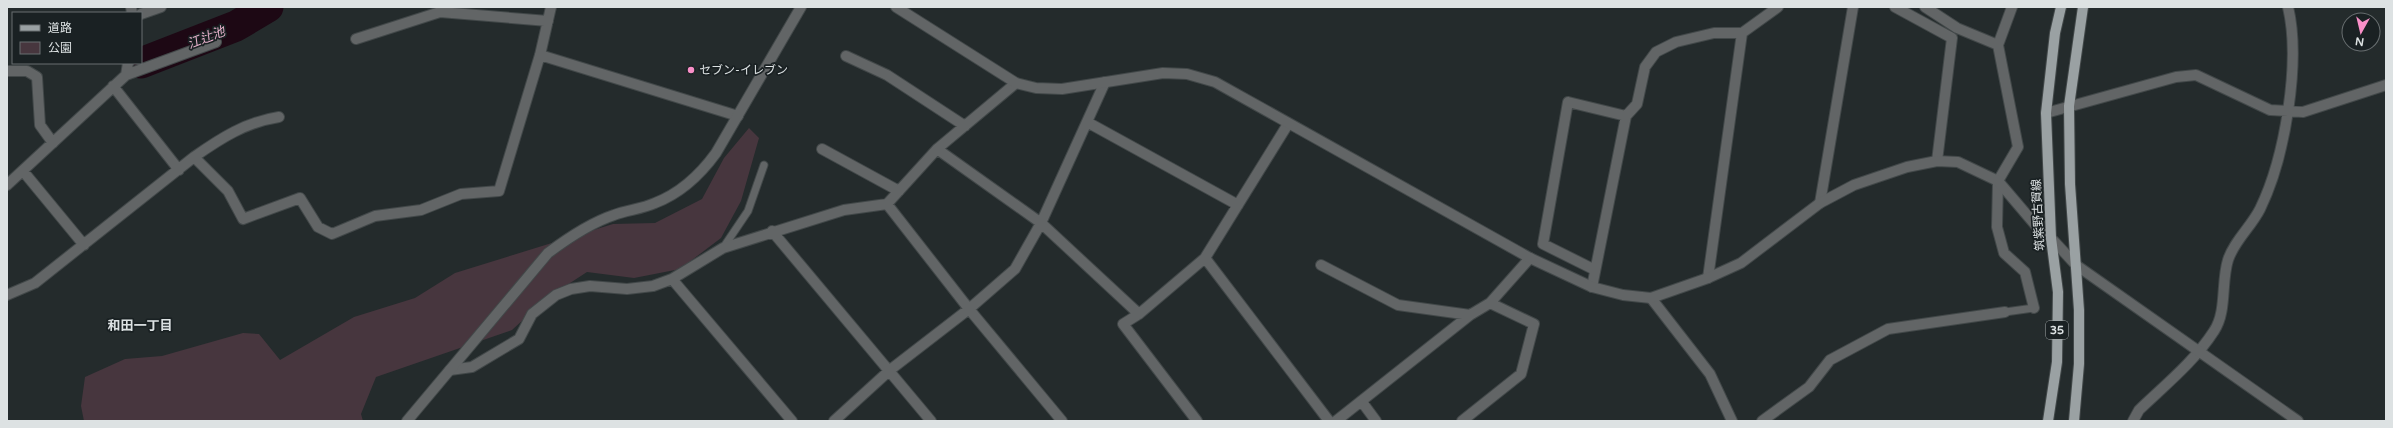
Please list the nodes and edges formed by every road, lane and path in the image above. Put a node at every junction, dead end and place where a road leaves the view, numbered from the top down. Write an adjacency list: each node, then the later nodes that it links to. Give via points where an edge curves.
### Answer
1 (161, 7): 13 (street)
2 (551, 7): 14 (street)
3 (801, 7): 31 (street)
4 (896, 7): 25 (street, via 911,14)
5 (1778, 7): 15 (street)
6 (1853, 7): 48 (street)
7 (1895, 7): 41 (street, via 1952,38)
8 (1925, 7): 18 (street, via 1957,28)
9 (2012, 7): 18 (street)
10 (2061, 7): 30 (main road, 筑紫野古賀線 / 35, via 2054,33)
11 (2083, 7): 28 (main road, 35)
12 (2288, 7): 29 (street, via 2292,22 2292,59)
13 (142, 14)
14 (548, 21): 16 (street, via 440,12); 19 (street)
15 (1742, 33): 32 (street, via 1714,33 1676,42 1656,52 1645,66 1637,104); 61 (street)
16 (356, 39)
17 (216, 42): 23 (street)
18 (1998, 45): 45 (street, via 2018,147)
19 (540, 55): 31 (street); 40 (street, via 499,191 461,194 421,210 376,216 332,234 318,227 300,198 243,219 228,191)
20 (846, 56): 36 (street, via 887,75)
21 (128, 64): 23 (street)
22 (7, 71): 37 (street, via 28,71 37,77 40,125)
23 (126, 75): 27 (street)
24 (1105, 82): 25 (street, via 1062,90); 34 (street); 35 (street, via 1163,73 1187,74 1215,82)
25 (1016, 83): 36 (street)
26 (2386, 85): 29 (street, via 2303,112)
27 (113, 86): 37 (street); 43 (street)
28 (2069, 106): 29 (street, via 2196,75 2270,110); 30 (street); 59 (main road, 35, via 2070,184)
29 (2287, 111): 72 (street, via 2272,180 2260,210 2242,233 2228,259 2216,330)
30 (2046, 113): 53 (main road, 筑紫野古賀線 / 35)
31 (738, 116): 73 (street, via 703,172 681,189 655,204 613,215 571,235 548,253)
32 (1626, 116): 60 (street); 60 (street, via 1568,102 1543,244)
33 (279, 117): 40 (street, via 259,120 220,138)
34 (1087, 122): 50 (street); 51 (street)
35 (1288, 124): 50 (street); 57 (street)
36 (965, 126): 39 (street)
37 (53, 143): 44 (street)
38 (822, 149): 47 (street)
39 (937, 150): 47 (street); 51 (street)
40 (194, 157): 43 (street)
41 (1937, 160): 45 (street, via 1958,162); 48 (street, via 1854,184)
42 (764, 165): 55 (lane, via 748,211)
43 (179, 170): 54 (street)
44 (23, 171): 46 (street); 54 (street)
45 (1998, 181): 53 (street, via 2038,228); 67 (street, via 1997,227 2004,253 2024,272)
46 (7, 185)
47 (899, 191): 49 (street)
48 (1820, 203): 61 (street, via 1741,263)
49 (887, 204): 52 (street, via 844,210); 68 (street)
50 (1238, 205): 56 (street)
51 (1041, 223): 68 (street, via 1015,269); 70 (street)
52 (772, 231): 55 (street); 74 (street)
53 (2051, 238): 59 (street); 88 (main road, 筑紫野古賀線 / 35, via 2058,292 2057,362)
54 (84, 245): 64 (street, via 34,283)
55 (722, 248): 62 (street)
56 (1205, 258): 70 (street); 82 (street)
57 (1530, 258): 63 (street); 66 (street)
58 (1321, 265): 71 (street, via 1398,306)
59 (2076, 265): 72 (street); 89 (main road, 35, via 2079,364)
60 (1595, 270): 63 (street)
61 (1708, 278): 65 (street)
62 (672, 279): 73 (street, via 653,286 590,286 556,295 532,314 519,339 472,367); 77 (street)
63 (1592, 287): 65 (street, via 1623,295)
64 (7, 295)
65 (1650, 298): 86 (street, via 1710,374)
66 (1490, 303): 71 (street); 85 (street, via 1534,324 1521,374)
67 (2034, 308): 69 (lane)
68 (969, 309): 74 (street); 80 (street)
69 (2005, 312): 87 (street, via 1888,329 1830,360 1809,387)
70 (1139, 314): 81 (street, via 1123,324)
71 (1470, 315): 75 (street)
72 (2199, 352): 90 (street, via 2139,410); 91 (street)
73 (450, 370): 76 (street)
74 (890, 370): 78 (street); 79 (street)
75 (1362, 402): 83 (street); 84 (street)
76 (407, 421)
77 (792, 421)
78 (834, 421)
79 (931, 421)
80 (1062, 421)
81 (1197, 421)
82 (1329, 421)
83 (1336, 421)
84 (1376, 421)
85 (1462, 421)
86 (1732, 421)
87 (1762, 421)
88 (2048, 421)
89 (2074, 421)
90 (2133, 421)
91 (2298, 421)

